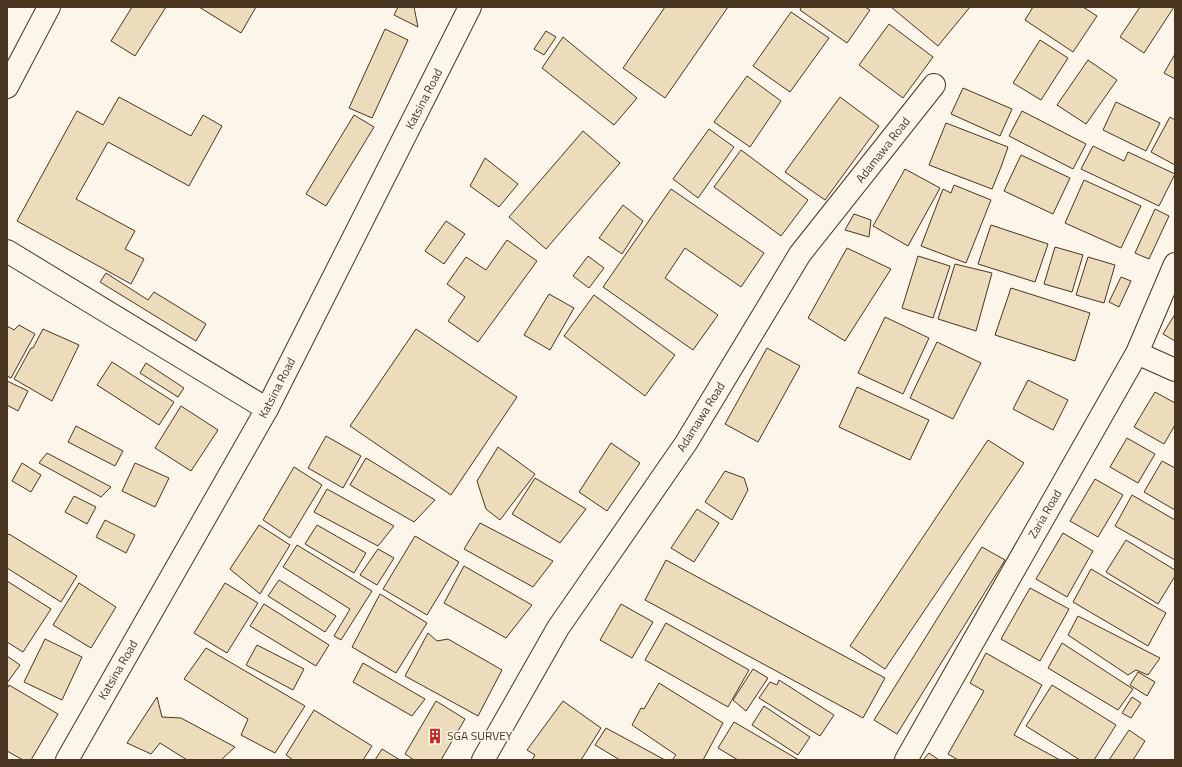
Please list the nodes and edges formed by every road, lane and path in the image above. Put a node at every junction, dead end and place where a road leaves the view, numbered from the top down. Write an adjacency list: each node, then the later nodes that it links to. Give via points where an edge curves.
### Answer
1 (49, 7): 4 (street)
2 (470, 7): 9 (street, Katsina Road)
3 (934, 85): 11 (street, Adamawa Road, via 800,254 686,443 558,628)
4 (7, 87)
5 (7, 251): 9 (street)
6 (1175, 264): 7 (street, Zaria Road)
7 (1137, 353): 8 (street); 12 (street, Zaria Road)
8 (1175, 370)
9 (267, 409): 10 (street, Katsina Road)
10 (67, 760)
11 (483, 760)
12 (906, 760)

